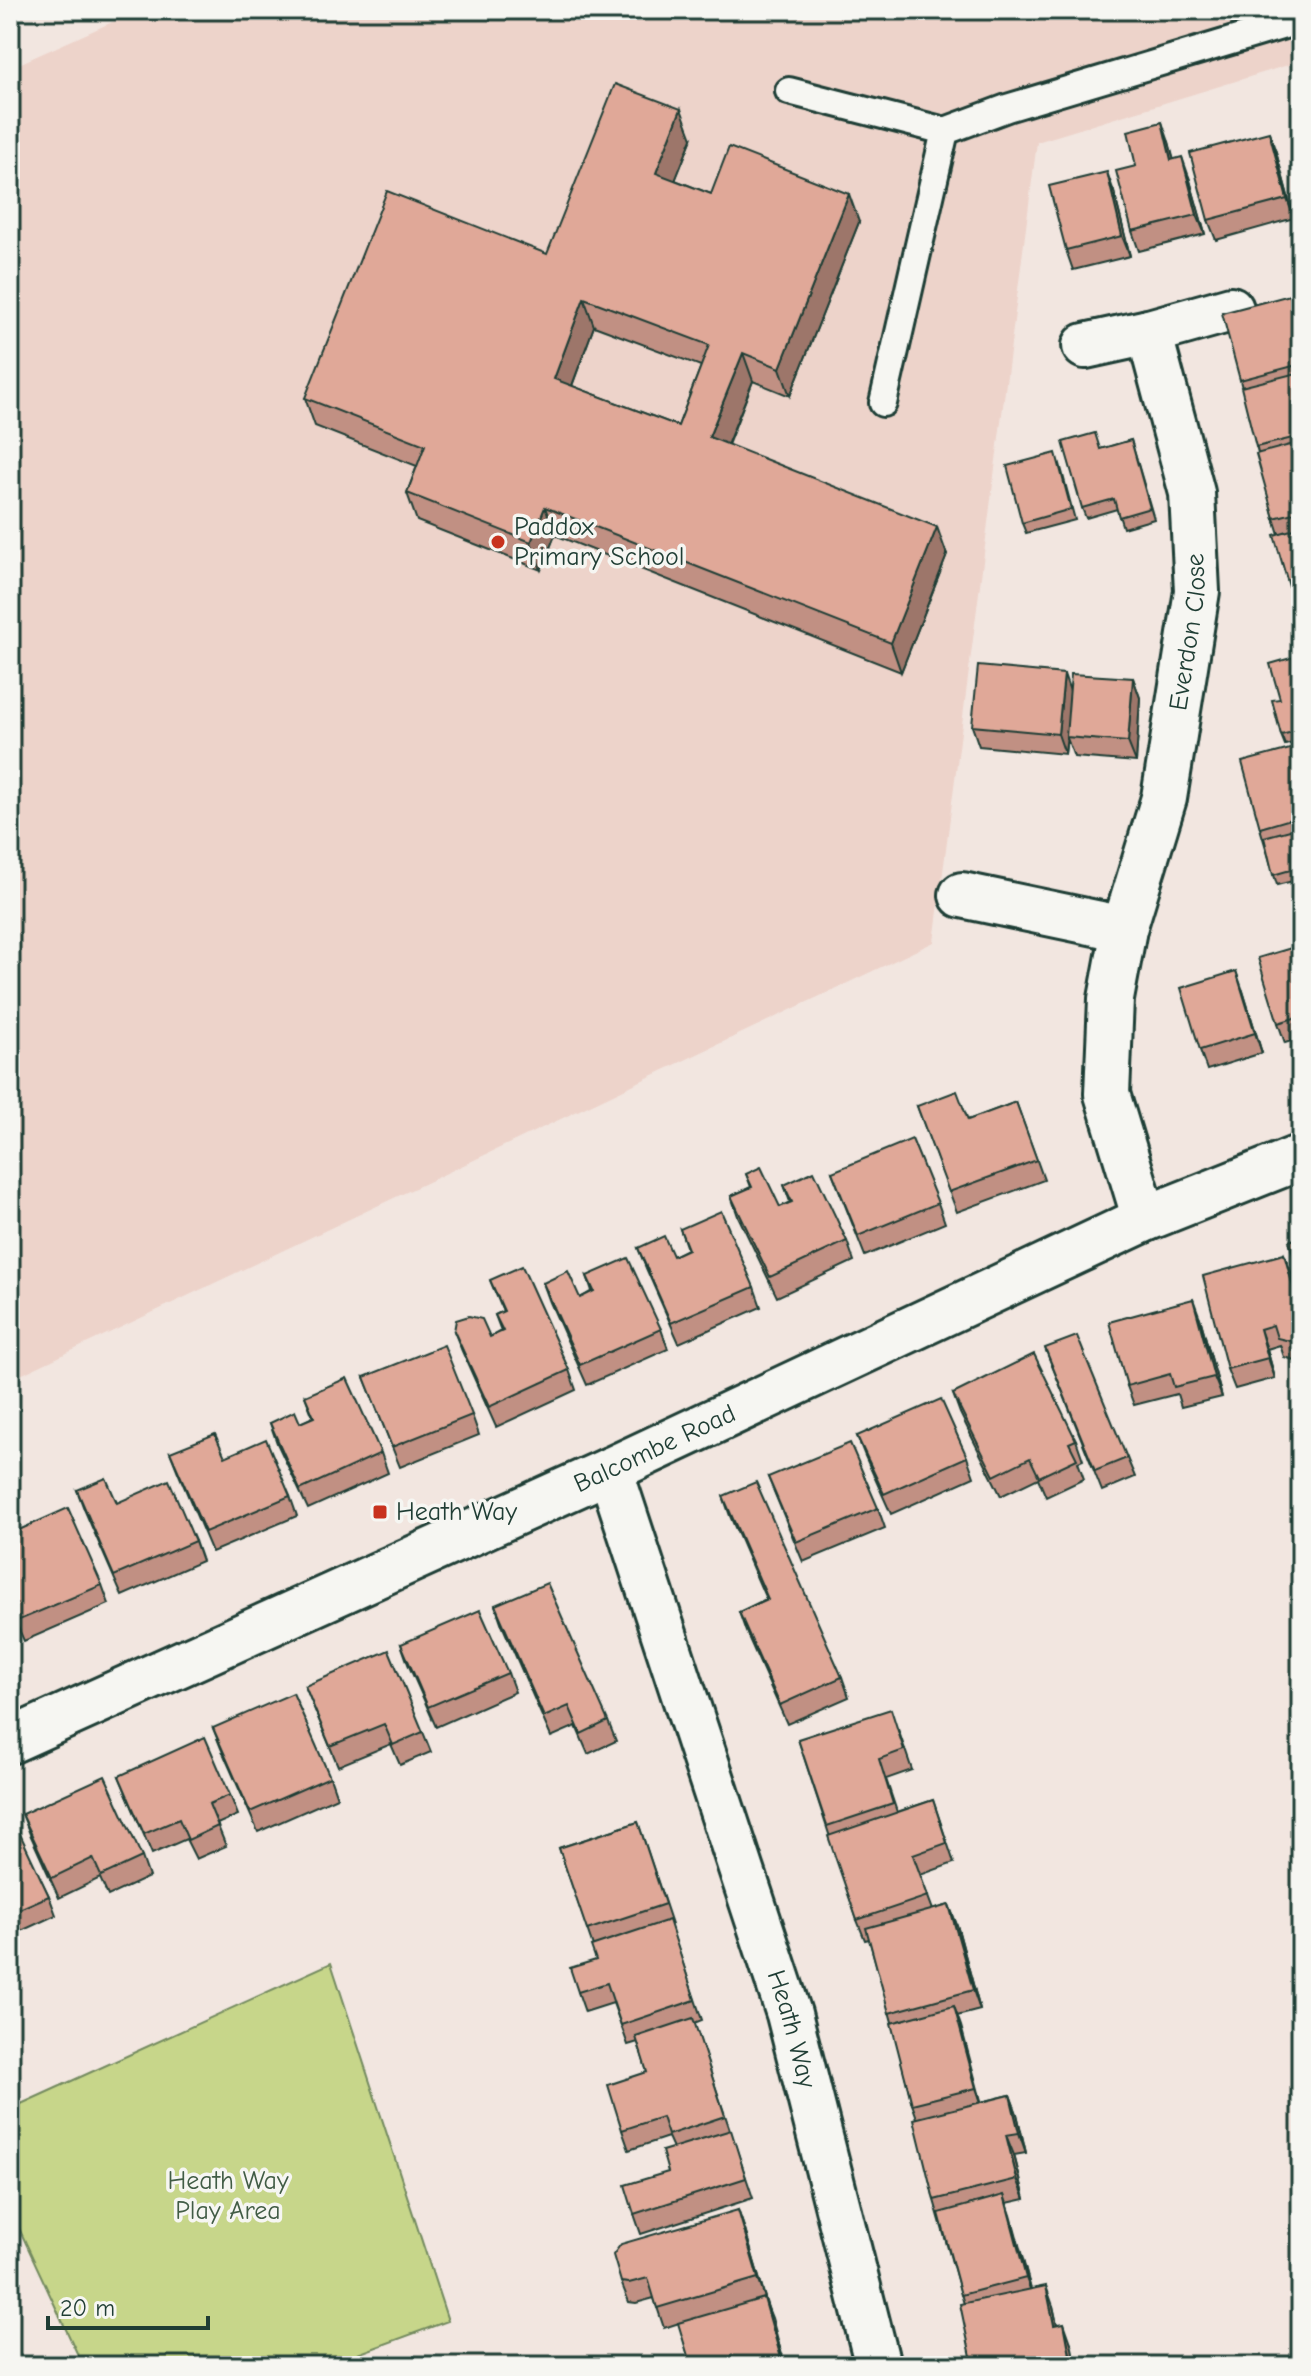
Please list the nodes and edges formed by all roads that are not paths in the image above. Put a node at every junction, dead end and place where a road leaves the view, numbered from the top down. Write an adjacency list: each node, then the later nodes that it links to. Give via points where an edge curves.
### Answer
1 (1301, 20): 3 (lane)
2 (789, 91): 3 (lane)
3 (945, 131): 7 (lane)
4 (1231, 309): 5 (street)
5 (1149, 332): 6 (street); 9 (street, Everdon Close, via 1192,493 1197,591 1164,798)
6 (1085, 346)
7 (883, 403)
8 (962, 895): 9 (street)
9 (1124, 929): 11 (street, Everdon Close, via 1111,999 1107,1094)
10 (1301, 1157): 11 (street, Balcombe Road)
11 (1145, 1219): 12 (street, Balcombe Road)
12 (610, 1470): 13 (street, Balcombe Road); 14 (street, Heath Way, via 789,2014)
13 (10, 1741)
14 (878, 2366)

